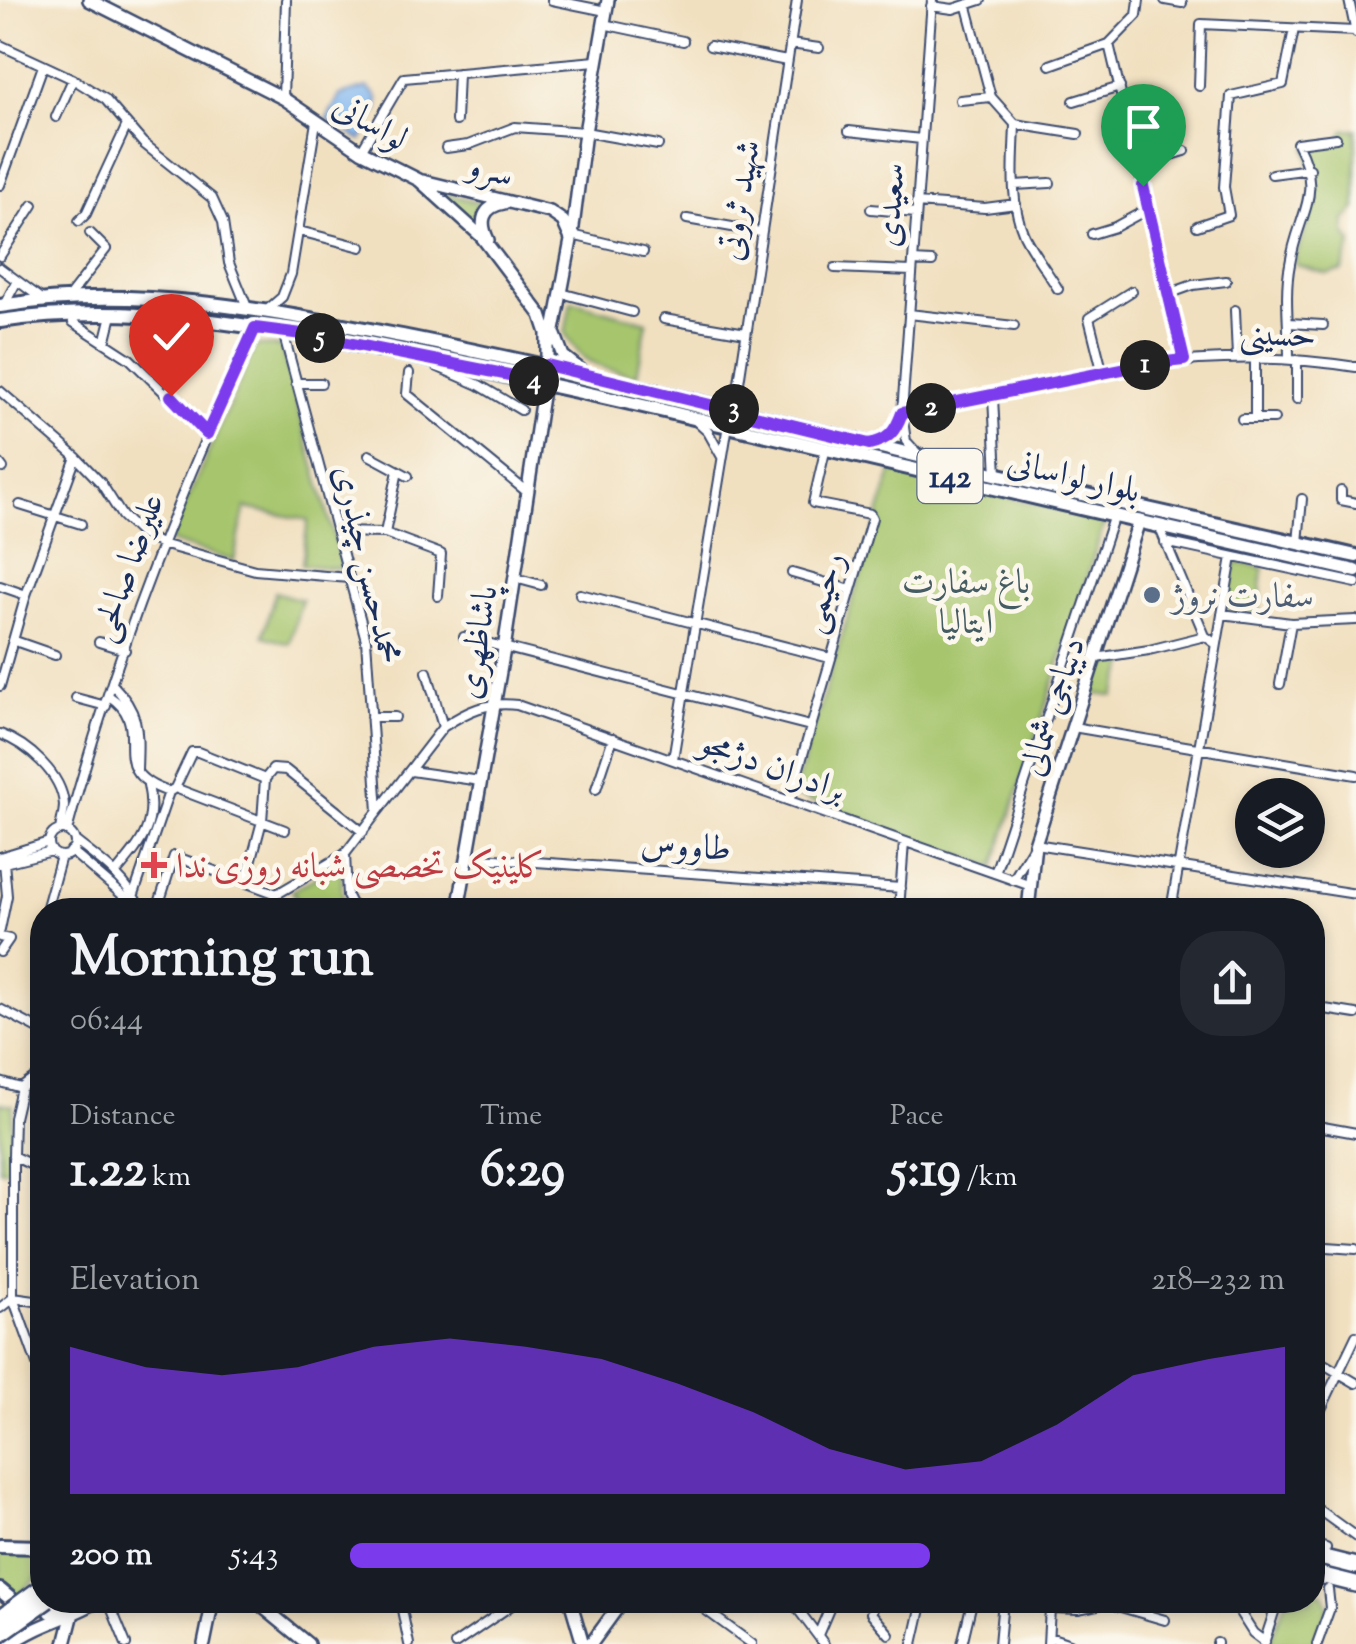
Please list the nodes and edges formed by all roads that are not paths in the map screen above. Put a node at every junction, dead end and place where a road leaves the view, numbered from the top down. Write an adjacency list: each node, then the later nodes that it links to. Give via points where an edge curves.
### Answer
1 (286, 0): 30 (street)
2 (552, 0): 12 (street)
3 (797, 0): 16 (street, شهید ثروتی)
4 (981, 0): 11 (street)
5 (1140, 0): 17 (street, via 1137,15)
6 (1164, 0): 10 (street)
7 (1349, 0): 14 (street)
8 (96, 2): 30 (main road, لواسانی)
9 (932, 3): 11 (street); 42 (street, سعیدی)
10 (1182, 3)
11 (967, 6): 29 (street)
12 (606, 12): 15 (street); 21 (main road)
13 (1294, 29): 14 (street); 27 (street, via 1201,24); 64 (street, via 1283,84 1231,96 1224,187 1229,215)
14 (1355, 32)
15 (683, 41)
16 (790, 44): 20 (street); 22 (street, شهید ثروتی)
17 (1109, 44): 23 (street); 28 (street)
18 (0, 46): 24 (street)
19 (710, 46): 22 (street)
20 (819, 48)
21 (596, 60): 25 (street); 39 (main road)
22 (787, 61): 66 (street, شهید ثروتی)
23 (1050, 65)
24 (42, 66): 26 (street); 53 (street)
25 (458, 73): 34 (street); 45 (street, via 404,78)
26 (73, 79): 33 (street); 37 (street, via 105,98)
27 (1199, 86)
28 (1120, 87): 32 (street); 47 (street)
29 (991, 97): 31 (street); 36 (street)
30 (283, 98): 35 (main road, لواسانی)
31 (960, 100)
32 (1074, 101)
33 (56, 117)
34 (456, 120)
35 (316, 122): 45 (main road, لواسانی); 65 (street)
36 (1015, 124): 40 (street); 54 (street)
37 (127, 125): 63 (street); 87 (street, via 212,198)
38 (849, 130): 42 (street)
39 (585, 132): 43 (street); 44 (street, via 516,127); 49 (main road)
40 (1078, 134)
41 (1336, 138): 48 (street, via 1297,144)
42 (921, 139): 58 (street, سعیدی)
43 (658, 145)
44 (446, 148)
45 (360, 151): 51 (main road, لواسانی)
46 (1186, 152): 47 (street)
47 (1138, 165): 60 (street)
48 (1310, 169): 50 (street); 98 (street, via 1310,200 1290,262)
49 (579, 174): 61 (main road, via 573,201); 69 (main road)
50 (1272, 174)
51 (419, 180): 57 (main road, سرو); 77 (main road, لواسانی)
52 (1050, 183): 54 (street)
53 (0, 185)
54 (1014, 185): 55 (street)
55 (1016, 204): 58 (street); 80 (street, via 1024,234)
56 (33, 205): 72 (street)
57 (518, 205): 61 (main road, سرو); 77 (main road, via 493,206 483,218 485,234)
58 (916, 208): 59 (street); 74 (street, سعیدی)
59 (871, 209)
60 (1148, 209): 68 (street); 83 (street)
61 (550, 212): 69 (main road)
62 (687, 219): 66 (street)
63 (80, 221)
64 (1197, 226)
65 (299, 230): 70 (street); 89 (street, via 282,297)
66 (760, 232): 105 (street, شهید ثروتی)
67 (90, 233): 84 (street, via 106,249)
68 (1092, 234)
69 (572, 238): 71 (street); 82 (main road)
70 (361, 246)
71 (643, 252)
72 (0, 256)
73 (932, 262): 74 (street)
74 (912, 266): 76 (street); 93 (street, سعیدی)
75 (0, 268): 78 (street)
76 (834, 268)
77 (507, 269): 92 (main road, لواسانی)
78 (17, 280): 85 (street); 86 (street)
79 (1226, 280): 83 (street)
80 (1058, 289)
81 (1132, 291): 117 (street, via 1089,318)
82 (562, 293): 88 (main road); 91 (street)
83 (1168, 294): 112 (street)
84 (68, 298): 85 (main road); 87 (main road)
85 (42, 299): 86 (main road)
86 (2, 306)
87 (247, 306): 89 (main road)
88 (559, 307): 92 (main road, via 551,316); 103 (main road)
89 (267, 310): 102 (main road)
90 (1235, 310): 109 (street)
91 (632, 312)
92 (541, 314): 113 (main road)
93 (909, 314): 99 (street); 127 (street, سعیدی)
94 (112, 315): 96 (main road, بلوار لواسانی, via 46,314); 101 (main road, بلوار لواسانی); 106 (street)
95 (664, 319): 105 (street)
96 (0, 322)
97 (73, 322): 106 (street)
98 (1289, 323): 100 (street); 111 (street)
99 (1014, 326)
100 (1324, 326)
101 (255, 328): 104 (main road, بلوار لواسانی); 133 (street, علیرضا صالحی)
102 (362, 328): 107 (main road, via 368,338); 113 (main road)
103 (554, 331): 113 (main road); 116 (main road, via 563,356)
104 (283, 332): 107 (main road, بلوار لواسانی); 118 (street, محمدحسن چیذری)
105 (746, 333): 125 (street, شهید ثروتی)
106 (105, 343): 133 (street)
107 (358, 346): 110 (main road, بلوار لواسانی)
108 (1255, 356): 109 (street, حسینی); 111 (street, حسینی); 130 (street)
109 (1236, 357): 112 (street, حسینی)
110 (418, 358): 119 (main road, بلوار لواسانی); 126 (street)
111 (1293, 359): 114 (street, حسینی); 124 (street)
112 (1184, 360): 117 (street, حسینی)
113 (547, 365): 116 (main road, 142); 119 (main road)
114 (1356, 368)
115 (409, 372): 144 (street, via 408,394)
116 (588, 374): 122 (main road); 125 (main road, 142)
117 (1102, 374): 123 (street, حسینی)
118 (296, 382): 120 (street); 153 (street, محمدحسن چیذری)
119 (544, 382): 122 (main road, بلوار لواسانی / 142); 144 (main road, پاشاظهری)
120 (321, 383)
121 (0, 392): 138 (street)
122 (583, 392): 128 (main road, بلوار لواسانی / 142)
123 (993, 397): 127 (street, حسینی); 142 (street)
124 (1297, 399)
125 (736, 409): 134 (main road, 142)
126 (521, 410)
127 (902, 413): 134 (street, via 892,434); 137 (street, سعیدی, via 906,442)
128 (692, 418): 132 (main road, بلوار لواسانی / 142); 139 (street)
129 (1242, 419): 130 (street)
130 (1255, 419): 131 (street)
131 (1274, 419)
132 (728, 426): 135 (main road, بلوار لواسانی / 142); 139 (street)
133 (207, 434): 157 (street, علیرضا صالحی)
134 (869, 444): 137 (main road, 142)
135 (826, 447): 148 (main road, بلوار لواسانی / 142); 167 (street, رحیمی, via 812,503 872,518)
136 (368, 455): 140 (street)
137 (920, 456): 142 (main road, 142)
138 (76, 457): 149 (street); 157 (street, via 122,516)
139 (722, 458): 173 (street)
140 (398, 471): 141 (street); 154 (street)
141 (408, 476)
142 (997, 476): 156 (main road, 142)
143 (1342, 491): 146 (street, via 1342,500)
144 (528, 492): 163 (main road, پاشاظهری)
145 (1302, 499): 156 (street)
146 (1356, 503)
147 (20, 505): 149 (street)
148 (1114, 515): 150 (main road, بلوار لواسانی / 142); 228 (street)
149 (54, 516): 151 (street); 169 (street)
150 (1139, 521): 152 (main road, بلوار لواسانی / 142); 184 (main road, دیباجی شمالی)
151 (80, 524)
152 (1159, 526): 155 (street); 160 (main road, بلوار لواسانی / 142)
153 (337, 532): 154 (street); 162 (street, محمدحسن چیذری)
154 (384, 533): 170 (street, via 441,554)
155 (1165, 542): 159 (street); 175 (street)
156 (1298, 543): 158 (main road, 142)
157 (161, 544): 162 (street, via 254,570); 181 (street, علیرضا صالحی)
158 (1356, 556)
159 (1232, 557): 164 (street); 171 (street)
160 (1356, 572)
161 (792, 574): 167 (street)
162 (349, 578): 194 (street, محمدحسن چیذری, via 366,640)
163 (514, 578): 165 (street); 180 (main road, پاشاظهری)
164 (1356, 582)
165 (541, 585)
166 (0, 586): 169 (street)
167 (851, 590): 183 (street, رحیمی)
168 (580, 594): 173 (street)
169 (26, 596): 177 (street)
170 (438, 596)
171 (1222, 614): 174 (street); 179 (street)
172 (1356, 620): 174 (street)
173 (694, 623): 183 (street); 189 (street)
174 (1291, 623): 186 (street)
175 (1205, 636): 179 (street); 184 (street)
176 (464, 637): 180 (street)
177 (15, 641): 182 (street); 188 (street)
178 (99, 642): 181 (street)
179 (1216, 644): 201 (street)
180 (504, 649): 189 (street); 192 (main road, پاشاظهری)
181 (125, 650): 187 (street, علیرضا صالحی)
182 (55, 655)
183 (830, 658): 196 (street, رحیمی)
184 (1096, 658): 198 (main road, دیباجی شمالی)
185 (427, 672): 197 (street)
186 (1280, 684)
187 (113, 685): 190 (street, علیرضا صالحی); 204 (street, via 135,714)
188 (0, 686)
189 (682, 692): 196 (street); 202 (street)
190 (109, 696): 193 (street, علیرضا صالحی); 204 (street, via 130,722)
191 (76, 698): 193 (street)
192 (495, 702): 197 (street); 200 (street, برادران دژمجو); 209 (main road, پاشاظهری)
193 (106, 706): 208 (street, علیرضا صالحی)
194 (372, 717): 195 (street); 214 (street, محمدحسن چیذری)
195 (395, 717)
196 (810, 726): 213 (street, رحیمی)
197 (443, 727): 203 (street)
198 (1074, 728): 201 (street); 220 (main road, دیباجی شمالی)
199 (0, 734): 206 (street, via 36,756)
200 (613, 738): 202 (street, برادران دژمجو); 211 (street)
201 (1199, 748): 205 (street); 226 (street)
202 (673, 759): 213 (street, برادران دژمجو)
203 (411, 771): 209 (street); 214 (street)
204 (137, 774): 210 (street)
205 (1356, 775)
206 (54, 778): 208 (street, via 71,792); 216 (street, via 64,800)
207 (265, 779): 212 (street, via 192,752); 215 (street); 218 (street, via 273,770 286,770)
208 (80, 781): 216 (street, علیرضا صالحی)
209 (480, 781): 224 (main road, پاشاظهری)
210 (148, 785): 212 (street); 227 (street, via 148,829)
211 (596, 789)
212 (172, 790): 215 (street); 233 (street)
213 (790, 799): 219 (street, برادران دژمجو)
214 (378, 812): 218 (street)
215 (262, 821): 217 (street); 230 (street)
216 (63, 830): 221 (street); 222 (street, via 52,834)
217 (285, 830)
218 (363, 832): 223 (street)
219 (904, 842): 228 (street, برادران دژمجو); 232 (street)
220 (1034, 844): 226 (street); 229 (street); 231 (main road, دیباجی شمالی)
221 (73, 846): 222 (street); 227 (street); 237 (street)
222 (54, 849): 225 (street); 236 (street)
223 (344, 854): 234 (street); 241 (street)
224 (467, 857): 232 (street, طاووس); 242 (main road, پاشاظهری)
225 (2, 861): 246 (street, via 8,896)
226 (1179, 866): 235 (street); 245 (street)
227 (116, 873): 233 (street)
228 (995, 873): 229 (street, برادران دژمجو)
229 (1013, 880): 231 (street, برادران دژمجو)
230 (246, 881): 234 (street); 239 (street, via 174,856)
231 (1031, 886): 244 (main road, دیباجی شمالی)
232 (901, 888): 243 (street)
233 (134, 894): 238 (street)
234 (277, 894): 240 (street)
235 (1356, 894)
236 (48, 898)
237 (123, 898)
238 (136, 898)
239 (160, 898)
240 (274, 898)
241 (349, 898)
242 (460, 898)
243 (900, 898)
244 (1030, 898)
245 (1174, 898)
246 (2, 906): 247 (street)
247 (0, 933): 248 (street, via 9,939)
248 (0, 952)
249 (0, 1009): 252 (street)
250 (1325, 1009): 251 (street)
251 (1356, 1014)
252 (30, 1025)
253 (0, 1082): 255 (street)
254 (30, 1082): 255 (street)
255 (20, 1088): 258 (street)
256 (1325, 1127): 257 (street)
257 (1356, 1133)
258 (13, 1156): 259 (street); 263 (street)
259 (30, 1164)
260 (1325, 1247): 261 (street)
261 (1356, 1249)
262 (0, 1259): 263 (street)
263 (12, 1262): 264 (street)
264 (14, 1298): 265 (street); 266 (street); 268 (street)
265 (30, 1300)
266 (0, 1308)
267 (1356, 1336): 270 (street)
268 (30, 1344)
269 (1325, 1364): 270 (street)
270 (1341, 1372): 271 (street); 272 (street)
271 (1356, 1383)
272 (1325, 1403)
273 (1325, 1514): 274 (street)
274 (1356, 1537)
275 (30, 1545): 276 (main road)
276 (1, 1546)
277 (1325, 1557): 278 (highway)
278 (1356, 1569)
279 (1325, 1577): 280 (highway)
280 (1356, 1585)
281 (1328, 1589): 326 (street, via 1330,1608)
282 (0, 1590): 284 (main road)
283 (30, 1593): 284 (highway, bridge)
284 (6, 1611)
285 (36, 1613): 309 (highway, bridge)
286 (77, 1613): 305 (main road)
287 (113, 1613): 314 (street)
288 (210, 1613): 315 (main road)
289 (270, 1613): 316 (main road)
290 (403, 1613): 317 (street)
291 (499, 1613): 318 (street)
292 (575, 1613): 319 (main road)
293 (612, 1613): 319 (main road)
294 (710, 1613): 320 (street)
295 (801, 1613): 308 (street)
296 (827, 1613): 308 (street)
297 (871, 1613): 307 (street)
298 (920, 1613): 322 (street)
299 (969, 1613): 323 (street)
300 (999, 1613): 324 (street)
301 (1050, 1613): 310 (street)
302 (1142, 1613): 306 (street)
303 (1240, 1613): 311 (street)
304 (1274, 1613): 311 (street)
305 (72, 1616): 312 (main road); 313 (main road)
306 (1165, 1620)
307 (889, 1634)
308 (818, 1635): 321 (street)
309 (0, 1636)
310 (1048, 1641): 325 (street)
311 (1264, 1643)
312 (10, 1644)
313 (65, 1644)
314 (126, 1644)
315 (204, 1644)
316 (308, 1644)
317 (409, 1644)
318 (455, 1644)
319 (587, 1644)
320 (752, 1644)
321 (824, 1644)
322 (913, 1644)
323 (962, 1644)
324 (999, 1644)
325 (1070, 1644)
326 (1317, 1644)

